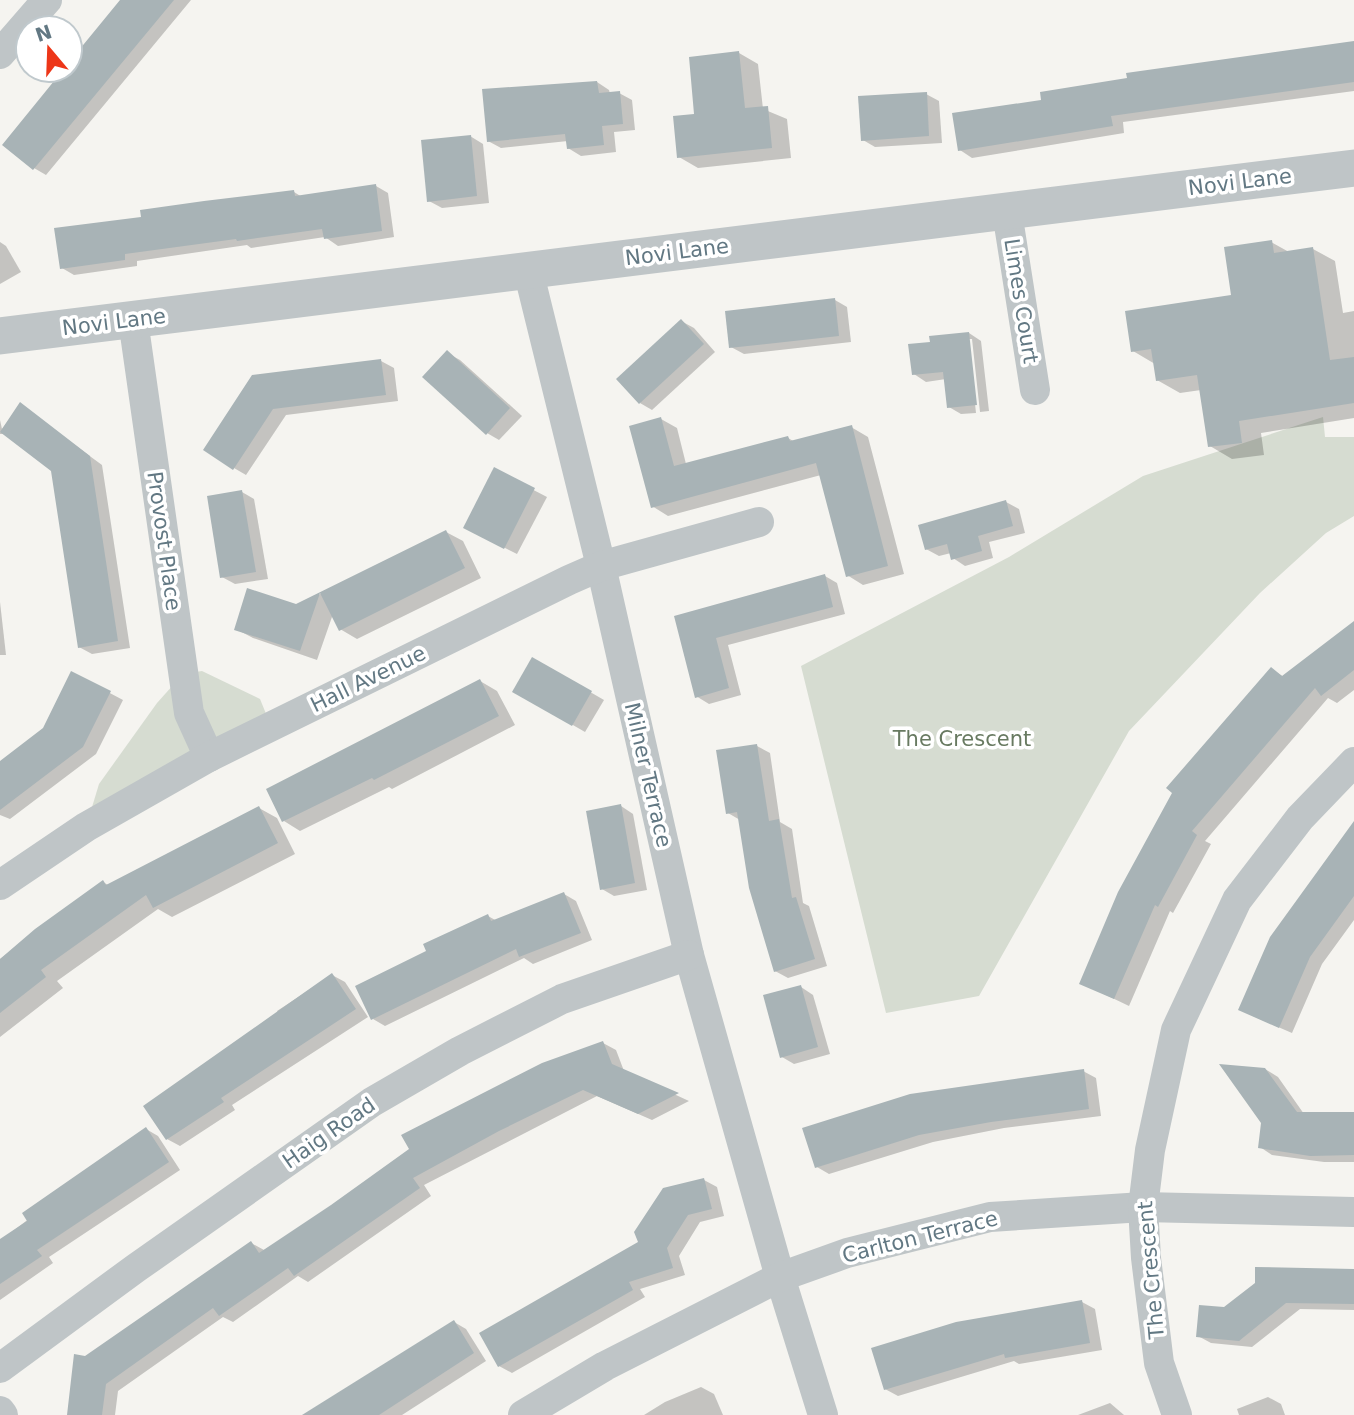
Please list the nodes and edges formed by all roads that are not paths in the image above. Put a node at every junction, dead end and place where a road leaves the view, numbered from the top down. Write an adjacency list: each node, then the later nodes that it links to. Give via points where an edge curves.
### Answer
1 (47, 0): 2 (street)
2 (0, 54)
3 (1354, 168): 4 (street, Novi Lane)
4 (1007, 212): 5 (street, Novi Lane); 8 (street, Limes Court)
5 (528, 270): 6 (street, Novi Lane); 10 (street, Milner Terrace)
6 (133, 320): 7 (street, Novi Lane); 11 (street, Provost Place, via 189,713)
7 (0, 336)
8 (1035, 390)
9 (759, 522): 10 (street, Hall Avenue)
10 (601, 566): 11 (street, Hall Avenue); 14 (street, Milner Terrace)
11 (209, 757): 13 (street, Hall Avenue, via 86,827)
12 (1354, 762): 15 (street, The Crescent, via 1300,818 1237,901 1226,924 1176,1030 1150,1150)
13 (0, 885)
14 (690, 956): 17 (street, Milner Terrace); 18 (street, Haig Road, via 562,999 372,1102)
15 (1143, 1207): 16 (street, Carlton Terrace); 17 (street, Carlton Terrace, via 990,1217 847,1254); 23 (street, The Crescent, via 1159,1363)
16 (1354, 1212)
17 (779, 1277): 21 (street, Carlton Terrace, via 605,1366); 22 (street, Milner Terrace)
18 (0, 1368)
19 (0, 1411): 20 (street)
20 (3, 1415)
21 (523, 1415)
22 (823, 1415)
23 (1177, 1415)

